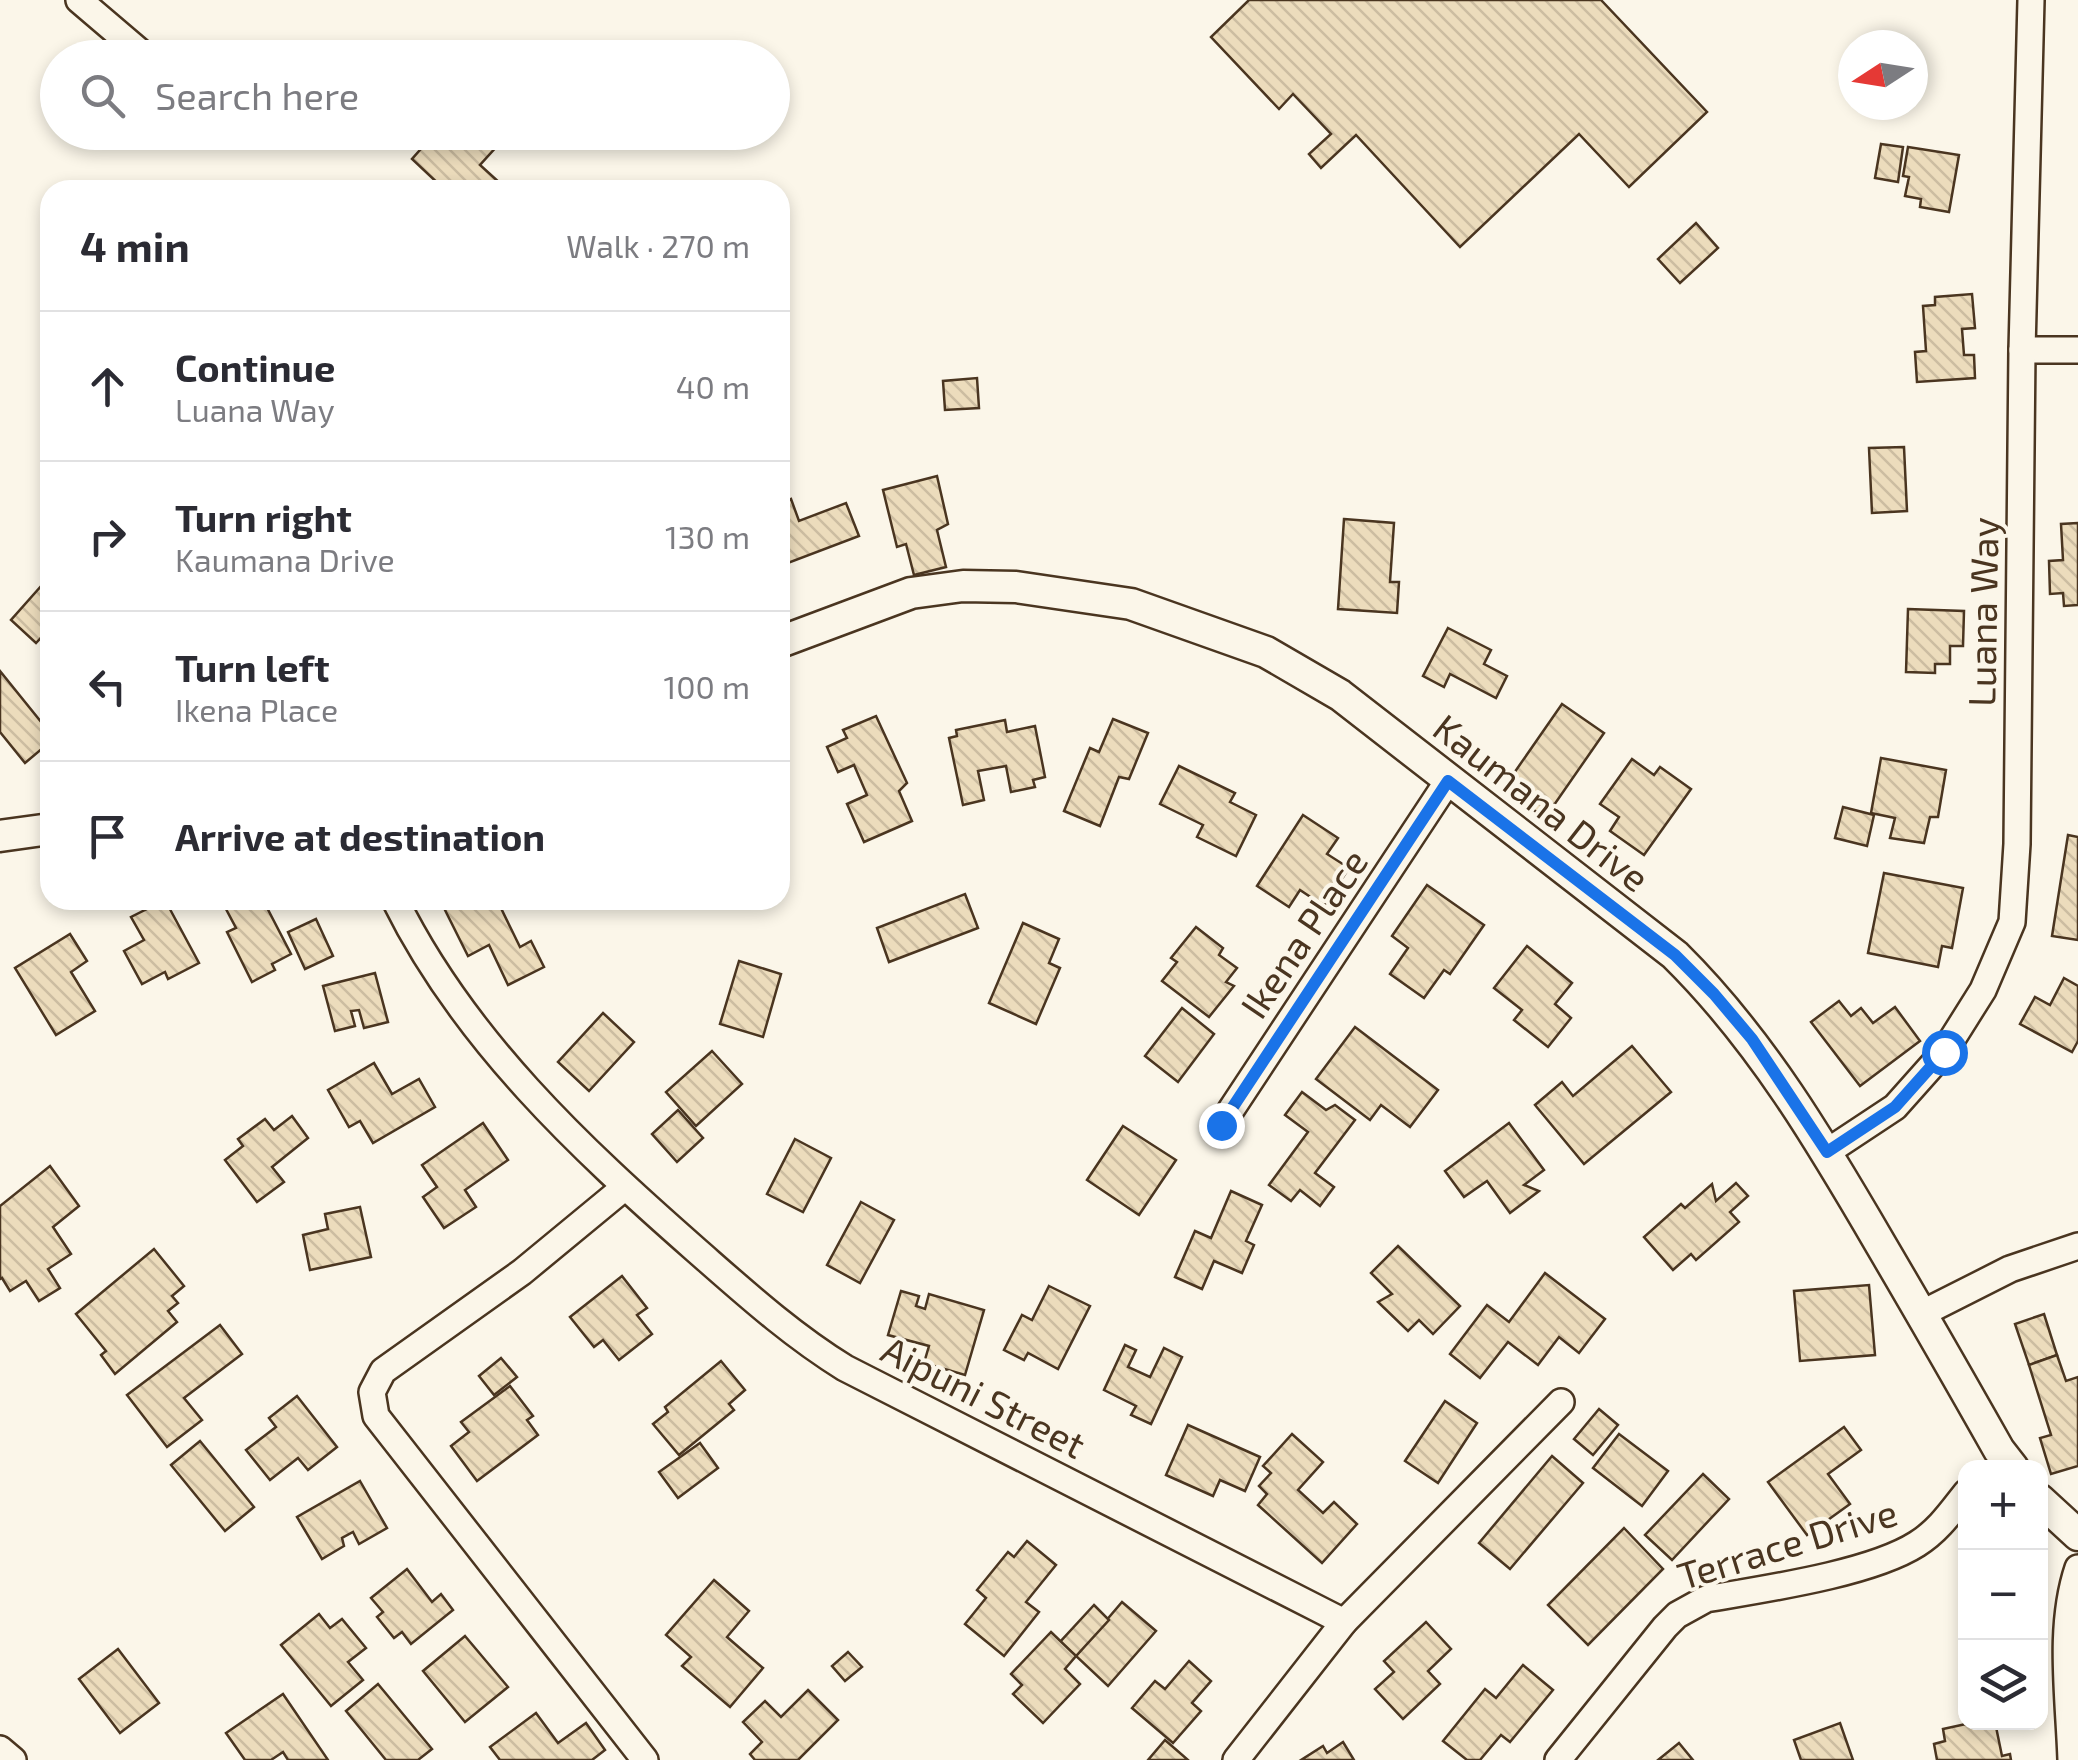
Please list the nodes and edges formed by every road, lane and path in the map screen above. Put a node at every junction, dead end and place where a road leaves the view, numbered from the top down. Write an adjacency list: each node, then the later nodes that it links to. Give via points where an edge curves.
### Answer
1 (78, 0): 3 (street)
2 (2031, 0): 4 (street, Luana Way)
3 (126, 40)
4 (2022, 350): 5 (street); 12 (street, Luana Way, via 2012,922 1983,990 1944,1052 1895,1107)
5 (2078, 350)
6 (790, 638): 7 (street, Kaumana Drive, via 912,593 963,586 1131,604 1266,652 1340,695)
7 (1448, 781): 11 (street, Ikena Place); 12 (street, Kaumana Drive, via 1675,955 1752,1039)
8 (40, 830): 9 (street)
9 (0, 836)
10 (400, 910): 13 (street, Aipuni Street, via 480,1035)
11 (1221, 1125)
12 (1827, 1152): 15 (street, Kaumana Drive)
13 (625, 1186): 22 (street, Aipuni Street, via 800,1340 845,1368); 25 (street, via 522,1272 383,1371 372,1392 376,1416)
14 (2078, 1246): 15 (street, via 2010,1270)
15 (1921, 1314): 17 (street, Kaumana Drive)
16 (1560, 1402): 22 (street)
17 (1998, 1460)
18 (1958, 1503): 27 (street, Terrace Drive, via 1941,1525 1894,1557 1690,1606 1665,1627)
19 (2048, 1508): 20 (street)
20 (2078, 1536)
21 (2078, 1568): 28 (street, via 2067,1650)
22 (1344, 1622): 26 (street)
23 (0, 1749): 24 (street)
24 (13, 1760)
25 (645, 1760)
26 (1236, 1760)
27 (1558, 1760)
28 (2071, 1760)

